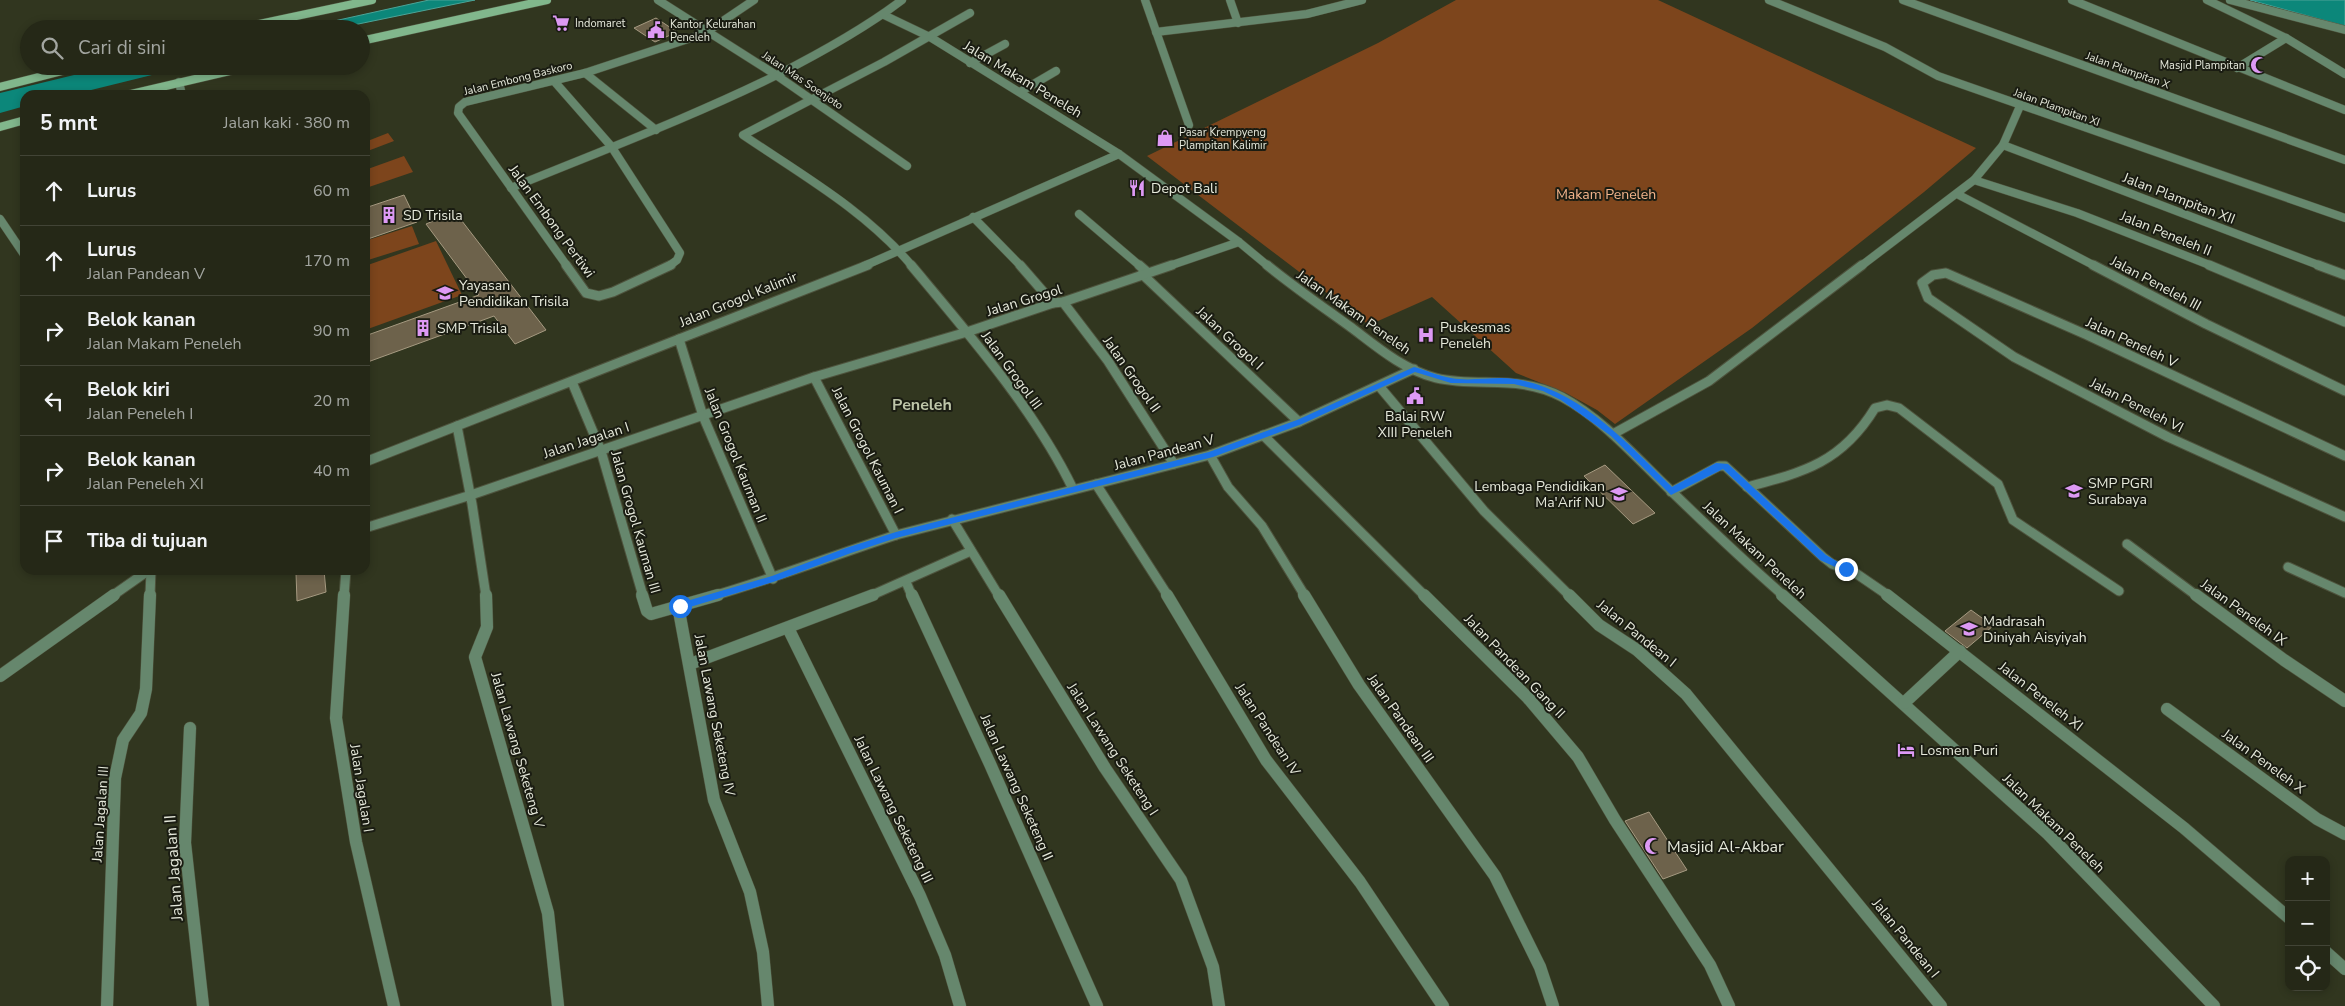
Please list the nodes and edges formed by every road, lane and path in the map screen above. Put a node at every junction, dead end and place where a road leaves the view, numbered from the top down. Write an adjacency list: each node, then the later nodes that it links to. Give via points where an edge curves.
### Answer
1 (372, 0): 18 (main road)
2 (547, 0): 25 (main road)
3 (658, 0): 21 (street, Jalan Mas Soenjoto)
4 (754, 0): 21 (street, Jalan Embong Baskoro)
5 (902, 0): 17 (street)
6 (1145, 0): 22 (street)
7 (1230, 0): 19 (street)
8 (1362, 0): 19 (street, via 1307,14)
9 (1769, 0): 15 (street, Jalan Plampitan XI)
10 (1796, 0): 15 (street)
11 (1903, 0): 52 (street, Jalan Plampitan X)
12 (2072, 0): 28 (street)
13 (2207, 0): 24 (street)
14 (2230, 0): 20 (street)
15 (1790, 7): 42 (street, Jalan Plampitan XI, via 1884,47 1938,76)
16 (970, 13): 23 (street)
17 (884, 15): 23 (street, Jalan Makam Peneleh); 34 (street)
18 (278, 20)
19 (1238, 23): 22 (street)
20 (2345, 30)
21 (708, 31): 30 (street, Jalan Embong Baskoro); 34 (street, Jalan Mas Soenjoto)
22 (1156, 32): 46 (street)
23 (930, 36): 27 (street, Jalan Makam Peneleh); 41 (street)
24 (2286, 38): 28 (street); 31 (street)
25 (370, 39)
26 (1005, 44): 27 (street)
27 (970, 63): 40 (street, Jalan Makam Peneleh)
28 (2236, 68): 44 (street)
29 (1056, 72): 40 (street)
30 (585, 73): 35 (street, Jalan Embong Baskoro); 48 (street)
31 (2345, 74)
32 (47, 75): 37 (main road)
33 (210, 75): 36 (main road)
34 (776, 75): 41 (street, Jalan Mas Soenjoto); 48 (street)
35 (554, 80): 43 (street, Jalan Embong Baskoro, via 465,102); 50 (street)
36 (179, 82): 38 (main road); 39 (street)
37 (0, 87)
38 (147, 90)
39 (181, 90)
40 (1020, 92): 51 (street, Jalan Makam Peneleh)
41 (811, 101): 53 (street, Jalan Mas Soenjoto); 63 (street, Jalan Grogol III, via 742,135 841,201)
42 (2020, 106): 49 (street); 59 (street, Jalan Plampitan XI)
43 (459, 107): 55 (street, Jalan Embong Pertiwi, via 458,113)
44 (2345, 110)
45 (20, 121): 47 (main road)
46 (1189, 125)
47 (0, 127)
48 (656, 130): 50 (street)
49 (2004, 145): 54 (street); 65 (street, Jalan Plampitan XII)
50 (611, 146): 55 (street); 55 (street, Jalan Embong Pertiwi, via 680,254 678,260 613,292 599,296 586,292)
51 (1118, 154): 58 (street, Jalan Grogol Kalimir); 61 (street, Jalan Makam Peneleh)
52 (2345, 160)
53 (907, 166)
54 (1974, 180): 56 (street); 69 (street, Jalan Peneleh II, via 2077,213)
55 (512, 188)
56 (1957, 194): 76 (street, Jalan Peneleh III, via 2206,324); 80 (street, via 1709,381)
57 (1079, 214): 64 (street, Jalan Grogol I)
58 (973, 217): 63 (street, Jalan Grogol Kalimir); 68 (street)
59 (2345, 218)
60 (0, 219): 62 (street)
61 (1240, 242): 64 (street, Jalan Grogol); 72 (street, Jalan Makam Peneleh, via 1297,290 1372,344)
62 (20, 249)
63 (900, 252): 70 (street, Jalan Grogol III); 71 (street, Jalan Grogol Kalimir)
64 (1145, 273): 67 (street, Jalan Grogol); 78 (street, Jalan Grogol I)
65 (2345, 275)
66 (1928, 298): 84 (street, Jalan Peneleh V, via 1922,283 1928,276 1946,273); 92 (street, Jalan Peneleh VI, via 2014,357 2168,437)
67 (1063, 302): 68 (street, Jalan Grogol); 86 (street, Jalan Grogol II, via 1108,361)
68 (1053, 303): 70 (street, Jalan Grogol)
69 (2345, 322)
70 (967, 332): 73 (street, Jalan Grogol); 89 (street, Jalan Grogol III, via 1057,456)
71 (679, 339): 74 (street, Jalan Grogol Kalimir); 77 (street, Jalan Grogol Kauman II)
72 (1414, 369): 75 (street, Jalan Pandean V); 80 (street, Jalan Makam Peneleh, via 1451,381 1514,382 1546,389)
73 (814, 377): 77 (street, Jalan Jagalan I); 95 (street, Jalan Grogol Kauman I)
74 (572, 382): 79 (street, Jalan Grogol Kalimir); 82 (street, Jalan Grogol Kauman III)
75 (1378, 386): 78 (street, Jalan Pandean V); 130 (street, Jalan Pandean I, via 1484,511 1599,625 1637,650 1686,694)
76 (2345, 391)
77 (703, 416): 82 (street, Jalan Jagalan I); 102 (street, Jalan Grogol Kauman II)
78 (1299, 422): 81 (street, Jalan Pandean V)
79 (457, 426): 85 (street, Jalan Grogol Kalimir); 91 (street, Jalan Lawang Seketeng V)
80 (1614, 434): 90 (street, Jalan Makam Peneleh)
81 (1263, 436): 83 (street, Jalan Pandean V); 129 (street, Jalan Pandean Gang II, via 1528,698 1578,757 1615,820 1710,965)
82 (601, 451): 91 (street, Jalan Jagalan I); 106 (street, Jalan Grogol Kauman III, via 647,611 654,613)
83 (1210, 455): 86 (street, Jalan Pandean V); 128 (street, Jalan Pandean III, via 1228,486 1262,526 1359,685 1495,876 1540,967)
84 (2345, 456)
85 (370, 460)
86 (1174, 464): 87 (street, Jalan Pandean V)
87 (1096, 484): 89 (street, Jalan Pandean V); 127 (street, Jalan Pandean IV, via 1179,613 1266,760 1360,882)
88 (1747, 487): 90 (street, Jalan Peneleh XI, via 1725,466 1719,466); 104 (street, via 1815,466 1858,436 1876,408 1887,405 1899,408 1998,484 2002,488 2007,511 2014,520); 108 (street, Jalan Peneleh XI, via 1823,558 1854,572)
89 (1073, 489): 93 (street, Jalan Pandean V)
90 (1671, 492): 112 (street, Jalan Makam Peneleh)
91 (472, 499): 94 (street, Jalan Jagalan I); 122 (street, Jalan Lawang Seketeng V, via 486,596 487,628 475,657 548,913)
92 (2345, 517)
93 (952, 519): 95 (street, Jalan Pandean V); 97 (street, Jalan Lawang Seketeng I)
94 (370, 527)
95 (896, 535): 102 (street, Jalan Pandean V)
96 (2128, 544): 111 (street, Jalan Peneleh IX, via 2284,660)
97 (970, 551): 103 (street); 126 (street, Jalan Lawang Seketeng I, via 1105,768 1181,880 1213,967)
98 (2288, 567): 105 (street)
99 (143, 575): 110 (street)
100 (150, 575): 119 (street, Jalan Jagalan III, via 146,689 141,713 123,740 115,778)
101 (346, 575): 121 (street, Jalan Jagalan I, via 336,718 356,842)
102 (773, 579): 106 (street)
103 (906, 582): 107 (street); 125 (street, Jalan Lawang Seketeng II)
104 (2119, 591)
105 (2345, 594)
106 (680, 606): 109 (street, Jalan Lawang Seketeng IV)
107 (789, 630): 109 (street); 124 (street, Jalan Lawang Seketeng III, via 920,896 945,955)
108 (1960, 651): 112 (street); 116 (street, Jalan Peneleh XI, via 2184,828)
109 (690, 664): 123 (street, Jalan Lawang Seketeng IV, via 714,800 750,892 763,952)
110 (0, 676)
111 (2345, 701)
112 (1904, 704): 131 (street, Jalan Makam Peneleh, via 2048,834)
113 (2167, 709): 115 (street, Jalan Peneleh X, via 2317,819)
114 (190, 728): 120 (street, Jalan Jagalan II, via 185,843)
115 (2345, 834)
116 (2285, 915)
117 (2330, 955): 118 (street)
118 (2345, 968)
119 (107, 1006)
120 (203, 1006)
121 (394, 1006)
122 (558, 1006)
123 (768, 1006)
124 (960, 1006)
125 (1097, 1006)
126 (1219, 1006)
127 (1443, 1006)
128 (1553, 1006)
129 (1729, 1006)
130 (1941, 1006)
131 (2214, 1006)

